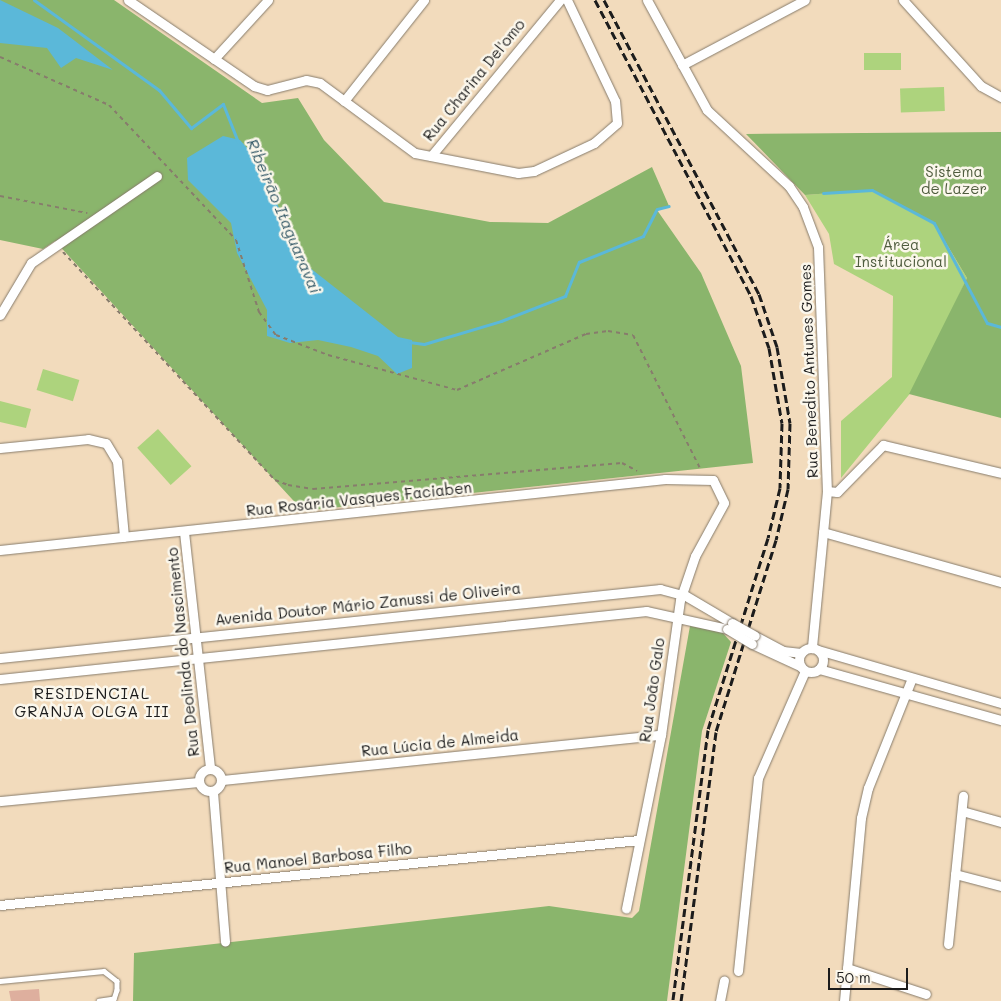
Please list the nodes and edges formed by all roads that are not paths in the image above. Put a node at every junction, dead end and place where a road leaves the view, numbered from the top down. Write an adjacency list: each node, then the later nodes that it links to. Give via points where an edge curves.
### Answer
1 (128, 0): 9 (street)
2 (268, 0): 9 (street)
3 (424, 0): 12 (street)
4 (560, 0): 13 (street, Rua Charina Del'omo)
5 (567, 0): 13 (street, via 615,102 617,123 594,143 534,171 518,173)
6 (647, 0): 10 (street, Rua Benedito Antunes Gomes)
7 (805, 0): 10 (street)
8 (903, 0): 11 (street, via 981,86)
9 (214, 59): 12 (street, via 254,86 267,90 306,80 320,83)
10 (682, 65): 19 (street, Rua Benedito Antunes Gomes, via 707,110 789,186 803,207 818,247)
11 (1001, 97)
12 (344, 102): 13 (street, via 404,147)
13 (431, 156)
14 (157, 176): 15 (street, via 97,214 22,274)
15 (0, 315)
16 (0, 448): 22 (street, via 88,438 106,443 117,461)
17 (1001, 472): 19 (street, via 883,444 837,492)
18 (718, 486): 20 (street, Rua Rosária Vasques Faciaben, via 704,477 652,480); 25 (street, Rua João Galo, via 724,503 721,514 694,556)
19 (827, 491): 21 (street, Rua Benedito Antunes Gomes)
20 (184, 532): 22 (street, Rua Rosária Vasques Faciaben); 28 (street, Rua Deolinda do Nascimento)
21 (823, 532): 24 (street); 30 (street, Rua Benedito Antunes Gomes)
22 (124, 537): 23 (street, Rua Rosária Vasques Faciaben)
23 (0, 550)
24 (1001, 582)
25 (681, 594): 26 (street, Rua João Galo); 27 (street, Avenida Doutor Mário Zanussi de Oliveira); 28 (street, Avenida Doutor Mário Zanussi de Oliveira, via 650,590)
26 (677, 616): 27 (street); 33 (street, via 646,611); 41 (street, Rua João Galo)
27 (729, 626): 29 (street, Avenida Doutor Mário Zanussi de Oliveira, bridge)
28 (196, 636): 32 (street, Avenida Doutor Mário Zanussi de Oliveira); 33 (street, Rua Deolinda do Nascimento)
29 (754, 640): 31 (street, via 783,651); 34 (street)
30 (815, 649): 31 (street); 35 (street, Rua Benedito Antunes Gomes, via 822,663); 36 (street)
31 (801, 653): 34 (street)
32 (0, 658)
33 (199, 660): 37 (street); 42 (street, Rua Deolinda do Nascimento)
34 (803, 669): 35 (street); 59 (street, via 758,778)
35 (819, 669): 38 (street)
36 (912, 678): 38 (street); 39 (street)
37 (0, 680)
38 (906, 694): 40 (street); 58 (street, via 868,788)
39 (1001, 703)
40 (1001, 720)
41 (661, 735): 43 (street, Rua Lúcia de Almeida); 50 (street, Rua João Galo)
42 (210, 769): 43 (street, via 218,772); 44 (street, via 202,773)
43 (222, 780): 45 (street)
44 (199, 782): 45 (street); 47 (street)
45 (212, 792): 52 (street)
46 (963, 796): 48 (street)
47 (0, 801)
48 (962, 811): 49 (street); 51 (street)
49 (1001, 822)
50 (639, 840): 52 (street, Rua Manoel Barbosa Filho); 55 (street, Rua João Galo)
51 (955, 874): 53 (street); 57 (street)
52 (220, 882): 54 (street, Rua Manoel Barbosa Filho); 56 (street)
53 (1001, 886)
54 (0, 905)
55 (626, 908)
56 (225, 942)
57 (948, 944)
58 (847, 968): 62 (street); 65 (street)
59 (738, 971)
60 (724, 980): 64 (street)
61 (0, 981): 63 (lane, via 104,972 117,981 118,990 114,999)
62 (926, 994)
63 (99, 1001)
64 (720, 1001)
65 (844, 1001)

